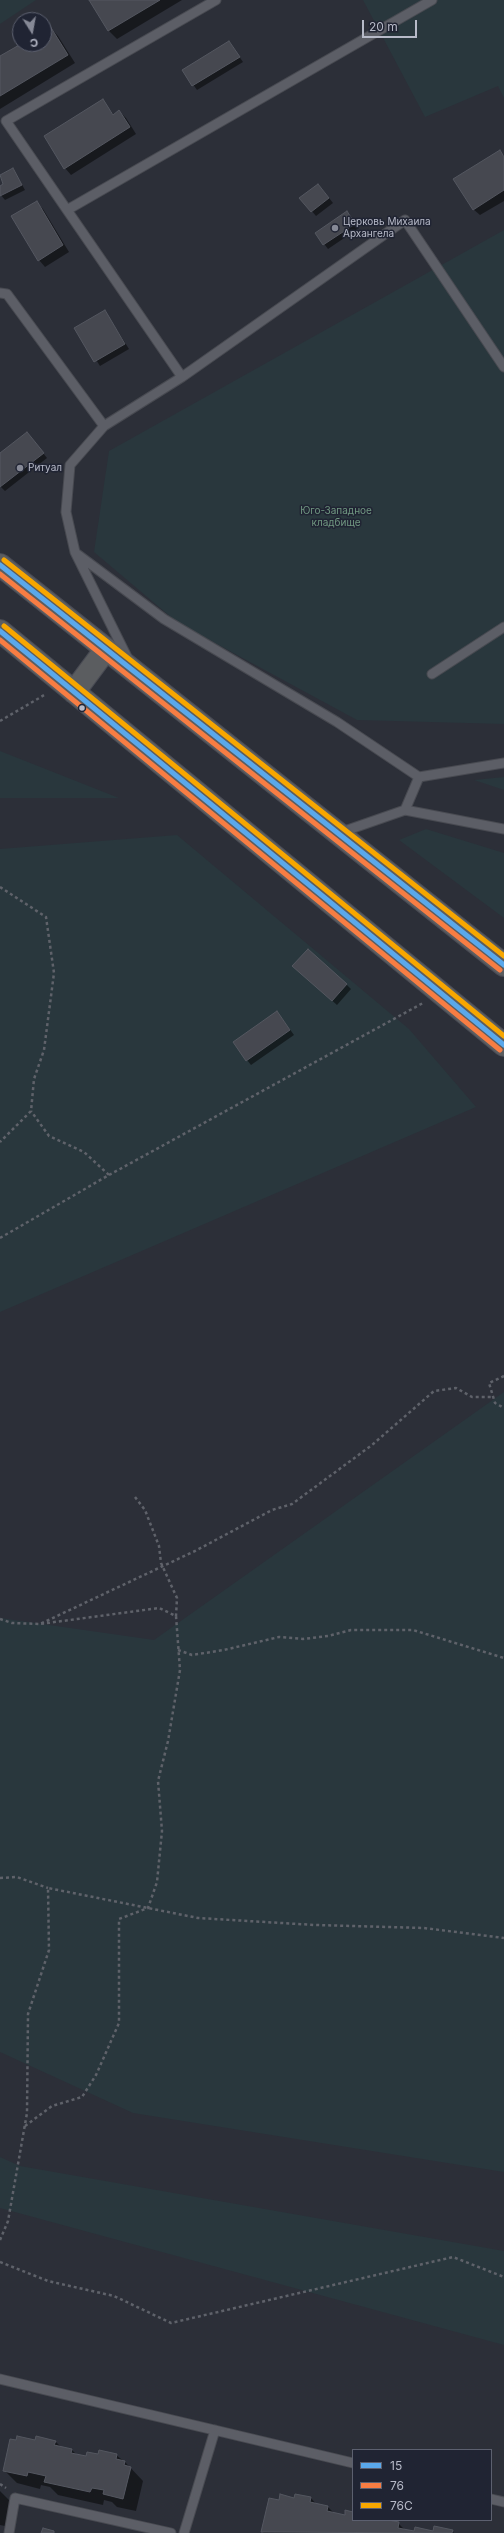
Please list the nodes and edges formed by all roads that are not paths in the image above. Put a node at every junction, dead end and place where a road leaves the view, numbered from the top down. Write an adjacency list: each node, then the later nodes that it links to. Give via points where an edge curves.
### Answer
1 (216, 0): 3 (lane, via 6,121)
2 (432, 0): 3 (lane)
3 (67, 210): 7 (lane)
4 (0, 285): 5 (lane)
5 (3, 294): 8 (lane)
6 (504, 367): 7 (lane, via 405,220)
7 (182, 377): 8 (lane)
8 (104, 426): 9 (lane, via 70,465 66,512)
9 (75, 552): 14 (lane); 18 (lane, via 164,619 337,722)
10 (0, 565): 13 (highway)
11 (504, 627): 15 (lane)
12 (0, 631): 16 (highway)
13 (106, 649): 14 (highway); 16 (highway)
14 (135, 672): 21 (highway)
15 (432, 674)
16 (70, 688): 23 (highway)
17 (504, 763): 18 (lane)
18 (419, 777): 19 (lane)
19 (404, 810): 20 (lane); 21 (lane)
20 (504, 830)
21 (338, 833): 22 (highway)
22 (504, 965)
23 (504, 1045)
24 (0, 2379): 25 (lane)
25 (215, 2430): 26 (lane); 31 (lane)
26 (352, 2463)
27 (492, 2499): 28 (lane)
28 (504, 2502)
29 (8, 2533): 30 (lane, via 15,2498)
30 (171, 2533)
31 (184, 2533)

